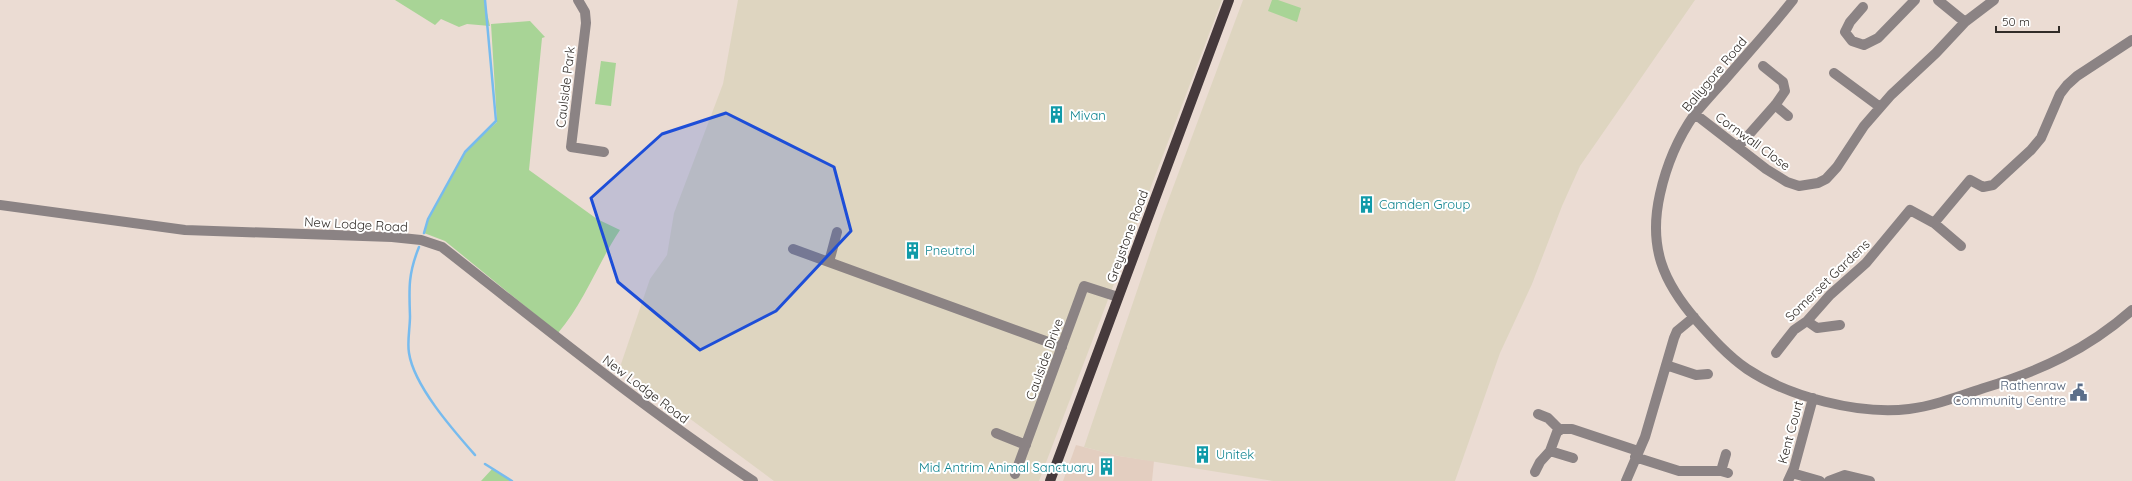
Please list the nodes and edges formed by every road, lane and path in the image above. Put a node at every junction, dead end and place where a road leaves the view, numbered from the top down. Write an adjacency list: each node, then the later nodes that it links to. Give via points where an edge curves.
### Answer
1 (578, 0): 17 (street, Caulside Park, via 585,12 586,23 571,147)
2 (1229, 0): 24 (main road, Greystone Road)
3 (1915, 0): 7 (street, via 1878,38 1864,45 1852,41 1845,32)
4 (1938, 0): 8 (street)
5 (1994, 0): 8 (street, Cornwall Close)
6 (1790, 1): 14 (street, Ballygore Road)
7 (1862, 7)
8 (1965, 22): 13 (street, Cornwall Close)
9 (2132, 40): 19 (street, via 2067,85 2060,94 2041,138 2031,150 1990,187 1983,187 1970,180)
10 (1763, 66): 12 (street, via 1785,86 1785,91)
11 (1834, 73): 13 (street)
12 (1775, 105): 15 (street); 16 (street)
13 (1880, 107): 16 (street, Cornwall Close, via 1831,174 1808,186 1788,182)
14 (1695, 114): 16 (street, Cornwall Close); 26 (street, Ballygore Road, via 1667,172 1659,197 1655,229 1657,250 1664,273 1675,294)
15 (1788, 116)
16 (1738, 147)
17 (604, 152)
18 (0, 205): 46 (street, New Lodge Road, via 186,230 392,237 421,240 442,247 697,444)
19 (1934, 223): 21 (street); 27 (street, Somerset Gardens, via 1910,210 1866,263 1830,294)
20 (837, 232): 23 (street)
21 (1961, 246)
22 (793, 250): 23 (street)
23 (829, 262): 29 (street)
24 (1118, 297): 29 (street, Caulside Drive, via 1084,286); 47 (main road, Greystone Road)
25 (2132, 310): 33 (street, Ballygore Road, via 2098,337 2047,366 1943,401 1908,409 1890,410 1848,406)
26 (1694, 317): 31 (street, via 1675,336); 33 (street, Ballygore Road, via 1720,346 1746,368 1778,385)
27 (1807, 321): 28 (street, via 1817,328); 30 (street, Somerset Gardens, via 1794,330)
28 (1840, 325)
29 (1062, 347): 37 (street, Caulside Drive)
30 (1776, 353)
31 (1666, 364): 32 (street, via 1696,375); 39 (street)
32 (1708, 374)
33 (1813, 398): 44 (street, Kent Court)
34 (1538, 414): 35 (street, via 1548,418)
35 (1560, 430): 38 (street, via 1554,437); 39 (street, via 1579,430)
36 (996, 433): 37 (street)
37 (1026, 445): 43 (street, Caulside Drive)
38 (1550, 451): 41 (street); 42 (street)
39 (1637, 454): 40 (street, via 1680,471 1724,472); 48 (street)
40 (1726, 454)
41 (1573, 458)
42 (1535, 472)
43 (1015, 474)
44 (1790, 477): 49 (street, Kent Court)
45 (1843, 478): 50 (street); 51 (street, via 1849,475)
46 (753, 481)
47 (1050, 481)
48 (1626, 481)
49 (1820, 481)
50 (1829, 481)
51 (1870, 481)

